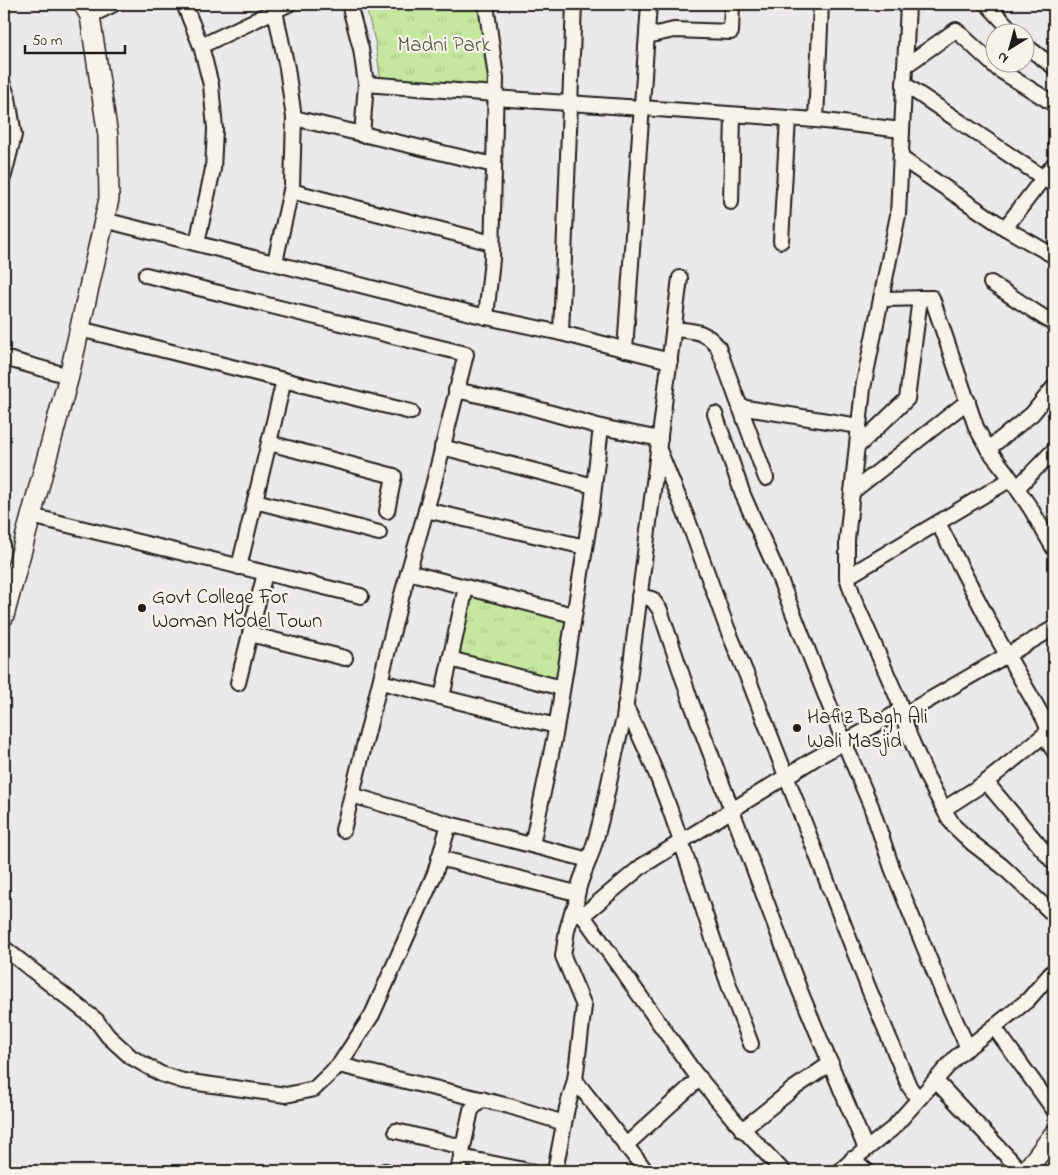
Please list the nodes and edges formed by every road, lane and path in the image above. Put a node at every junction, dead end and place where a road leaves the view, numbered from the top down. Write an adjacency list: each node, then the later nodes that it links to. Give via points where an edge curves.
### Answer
1 (114, 4): 12 (street)
2 (184, 4): 16 (street)
3 (289, 4): 13 (street)
4 (349, 4): 20 (street)
5 (486, 4): 23 (street, via 496,78)
6 (574, 4): 24 (street)
7 (649, 4): 15 (street)
8 (732, 4): 15 (street, via 731,32 674,30)
9 (821, 4): 30 (street)
10 (908, 4): 18 (street)
11 (987, 4): 14 (street)
12 (86, 10): 40 (street, via 108,136 109,199)
13 (275, 11): 16 (street); 28 (street)
14 (1004, 22)
15 (647, 36): 26 (street)
16 (201, 46): 43 (street, via 211,85 215,129 213,169)
17 (1036, 54): 19 (street)
18 (905, 66): 21 (street); 25 (street, via 956,30 998,69)
19 (1054, 67)
20 (366, 84): 23 (street); 32 (street)
21 (904, 84): 31 (street); 37 (street)
22 (4, 87): 36 (street, via 14,135)
23 (495, 96): 24 (street); 35 (street)
24 (570, 104): 26 (street); 56 (street)
25 (1054, 104)
26 (642, 109): 27 (street); 57 (street)
27 (733, 115): 29 (street); 39 (street)
28 (294, 118): 32 (street); 38 (street)
29 (788, 118): 30 (street); 42 (street)
30 (816, 120): 31 (street)
31 (902, 130): 33 (street)
32 (362, 135): 35 (street)
33 (901, 158): 41 (street); 51 (street, via 898,215)
34 (1054, 164): 37 (street)
35 (494, 165): 44 (street)
36 (4, 175)
37 (1049, 181): 41 (street)
38 (291, 191): 44 (street); 46 (street)
39 (731, 202)
40 (104, 220): 43 (street); 54 (street)
41 (1005, 228): 45 (street)
42 (781, 242)
43 (197, 243): 46 (street)
44 (492, 243): 52 (street)
45 (1054, 256)
46 (275, 262): 52 (street)
47 (146, 276): 63 (street, via 466,354)
48 (680, 278): 55 (street)
49 (991, 283): 53 (street)
50 (920, 298): 51 (street); 64 (street, via 932,298); 73 (street, via 908,399)
51 (881, 299): 68 (street)
52 (486, 317): 56 (street)
53 (1054, 324)
54 (80, 329): 60 (street); 61 (street)
55 (674, 329): 59 (street); 65 (street, via 699,332 712,339 718,347)
56 (561, 333): 57 (street)
57 (625, 350): 59 (street)
58 (4, 358): 60 (street)
59 (670, 361): 71 (street)
60 (69, 376): 83 (street)
61 (284, 380): 66 (street); 70 (street)
62 (1054, 387): 74 (street, via 1032,414)
63 (456, 390): 69 (street, via 523,404); 72 (street)
64 (968, 401): 74 (street, via 976,427); 79 (street)
65 (740, 407): 68 (street); 76 (street)
66 (411, 412)
67 (716, 414): 110 (street, via 744,494)
68 (859, 426): 73 (street)
69 (601, 427): 71 (street); 78 (street)
70 (269, 443): 80 (street); 81 (street, via 394,476)
71 (659, 444): 94 (street); 112 (street, via 727,628)
72 (442, 447): 78 (street); 82 (street)
73 (857, 447): 79 (street)
74 (988, 449): 77 (street)
75 (1054, 452): 77 (street)
76 (766, 478)
77 (1014, 483): 84 (street); 87 (street)
78 (594, 486): 86 (street)
79 (852, 492): 91 (street)
80 (254, 501): 85 (street); 88 (street)
81 (387, 510)
82 (426, 510): 86 (street); 89 (street)
83 (31, 516): 88 (street); 96 (street)
84 (938, 523): 91 (street); 99 (street)
85 (379, 533)
86 (585, 547): 95 (street)
87 (1054, 549)
88 (238, 567): 90 (street)
89 (408, 572): 92 (street); 102 (street)
90 (265, 573): 93 (street); 98 (street)
91 (847, 577): 107 (street)
92 (466, 587): 95 (street); 101 (street)
93 (360, 596)
94 (639, 596): 106 (street); 116 (street, via 652,598 660,610 686,690)
95 (574, 615): 104 (street)
96 (4, 616)
97 (1054, 628): 99 (street)
98 (250, 634): 100 (street); 103 (street)
99 (1008, 656): 107 (street); 109 (street)
100 (345, 658)
101 (450, 659): 104 (street); 105 (street)
102 (381, 682): 105 (street); 114 (street)
103 (238, 683)
104 (562, 688): 108 (street)
105 (442, 697): 108 (street)
106 (625, 706): 119 (street, via 640,734); 122 (street)
107 (902, 713): 110 (street); 115 (street, via 912,744)
108 (556, 726): 120 (street)
109 (1049, 731): 111 (street, via 1050,746); 113 (street)
110 (844, 742): 112 (street); 130 (street, via 939,985)
111 (1054, 750)
112 (787, 777): 116 (street); 137 (street, via 868,987 909,1086)
113 (986, 782): 115 (street); 123 (street)
114 (352, 795): 117 (street); 118 (street)
115 (944, 809): 125 (street, via 954,826)
116 (732, 811): 119 (street); 131 (street, via 800,991)
117 (449, 824): 120 (street); 121 (street)
118 (343, 830)
119 (681, 842): 124 (street); 129 (street)
120 (532, 846): 122 (street)
121 (440, 858): 124 (street); 132 (street, via 372,1015)
122 (589, 860): 124 (street)
123 (1054, 863)
124 (578, 905): 133 (street); 134 (street, via 572,912 563,956 584,1006)
125 (1054, 915)
126 (4, 948): 132 (street, via 96,1020 131,1057 161,1074 183,1081 286,1095 314,1089)
127 (1054, 970): 128 (street, via 1028,1000)
128 (994, 1027): 130 (street); 138 (street)
129 (751, 1044)
130 (968, 1048): 135 (street)
131 (831, 1063): 140 (street); 144 (street)
132 (339, 1065): 136 (street)
133 (700, 1078): 140 (street); 143 (street)
134 (575, 1080): 139 (street); 143 (street)
135 (935, 1080): 137 (street); 154 (street)
136 (482, 1099): 139 (street); 145 (street, via 471,1110)
137 (918, 1099): 144 (street, via 892,1129)
138 (1054, 1110)
139 (564, 1123): 149 (street)
140 (742, 1130): 151 (street)
141 (396, 1131): 145 (street)
142 (1052, 1140): 155 (street)
143 (625, 1146): 150 (street)
144 (866, 1149): 146 (street)
145 (462, 1152): 147 (street); 148 (street)
146 (852, 1160): 152 (street); 153 (street)
147 (458, 1171)
148 (529, 1171)
149 (555, 1171)
150 (646, 1171)
151 (783, 1171)
152 (840, 1171)
153 (866, 1171)
154 (1021, 1171)
155 (1026, 1171)

